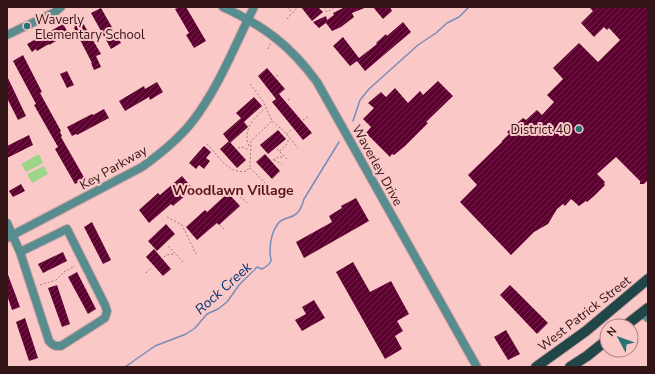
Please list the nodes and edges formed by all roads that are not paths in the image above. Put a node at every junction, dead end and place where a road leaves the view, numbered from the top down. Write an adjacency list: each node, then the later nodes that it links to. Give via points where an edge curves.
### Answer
1 (61, 7): 5 (street)
2 (222, 7): 4 (street, Waverley Drive)
3 (254, 7): 4 (street, Key Parkway)
4 (248, 19): 7 (street, Key Parkway, via 204,105 180,136 142,167); 12 (street, Waverley Drive, via 281,42 317,82)
5 (7, 35)
6 (7, 223): 7 (street)
7 (10, 237): 8 (street)
8 (20, 252): 8 (street, via 52,345 61,346 105,318 105,305 67,229)
9 (648, 279): 13 (main road, West Patrick Street, via 586,331)
10 (599, 346): 11 (main road)
11 (587, 356): 14 (main road); 15 (main road)
12 (477, 367)
13 (536, 367)
14 (570, 367)
15 (576, 367)

